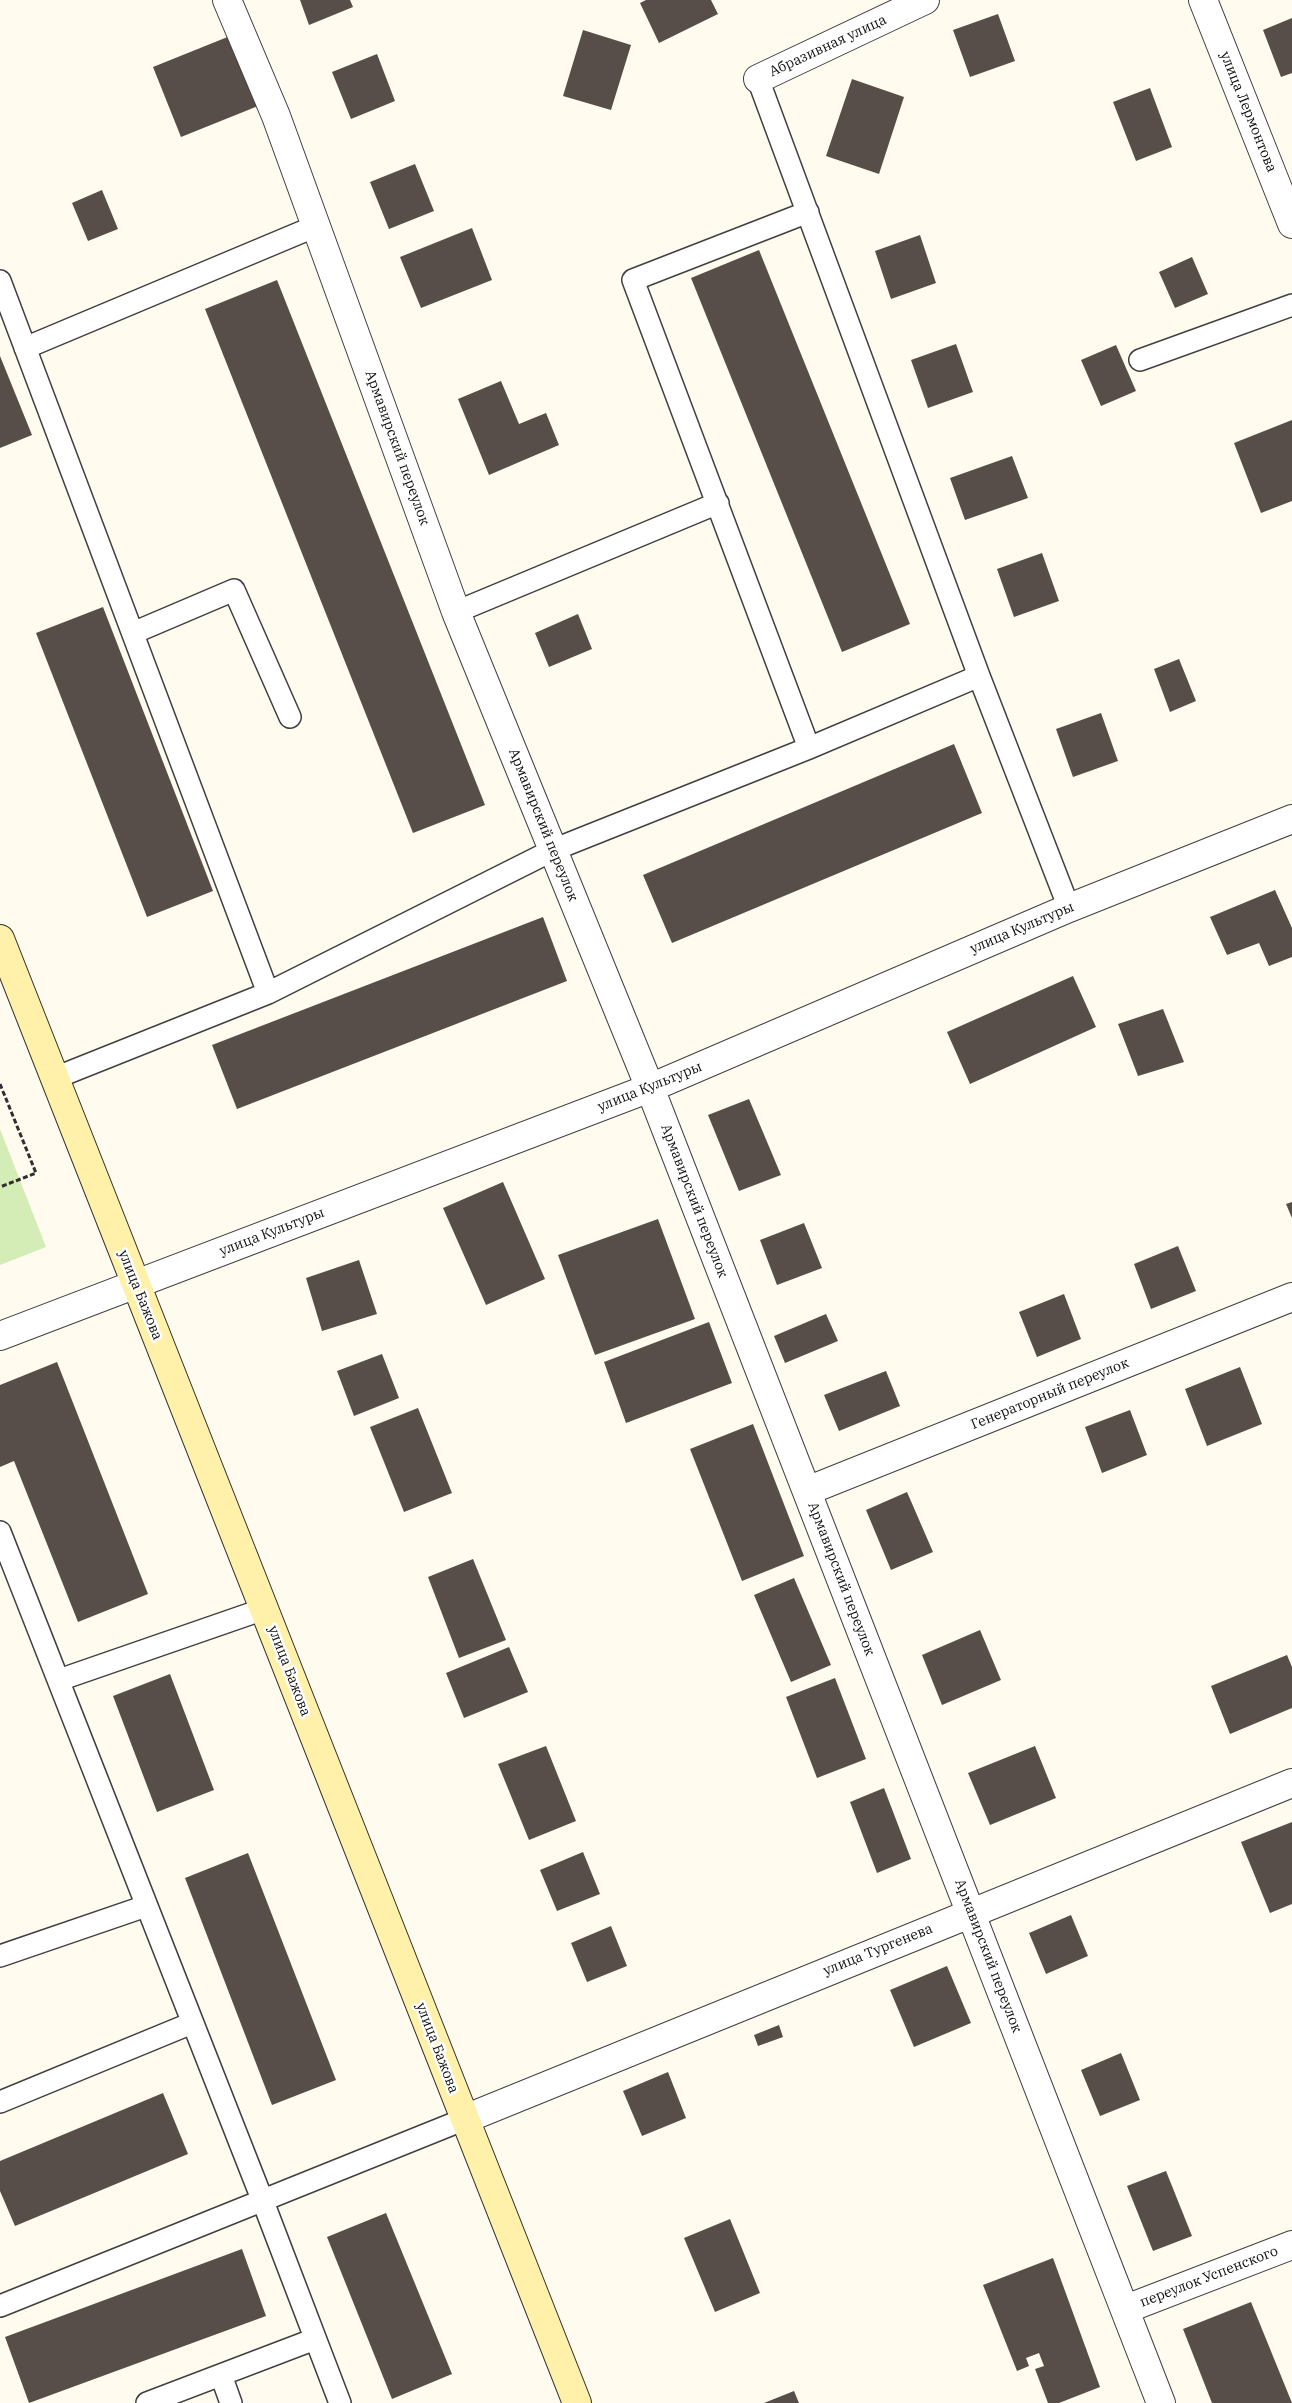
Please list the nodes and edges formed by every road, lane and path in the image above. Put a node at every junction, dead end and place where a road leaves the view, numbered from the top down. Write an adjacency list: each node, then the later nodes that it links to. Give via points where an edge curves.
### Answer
1 (227, 0): 7 (street, Армавирский переулок, via 276,116)
2 (925, 0): 4 (street, Абразивная улица)
3 (1203, 0): 6 (street, улица Лермонтова)
4 (758, 78): 5 (lane)
5 (808, 212): 12 (lane, via 633,280); 15 (lane)
6 (1292, 224)
7 (316, 226): 10 (lane); 13 (street, Армавирский переулок)
8 (0, 281): 10 (lane)
9 (1292, 305): 11 (lane)
10 (25, 348): 14 (lane)
11 (1140, 360)
12 (718, 503): 13 (lane); 17 (lane)
13 (456, 612): 19 (street, Армавирский переулок)
14 (133, 632): 16 (lane, via 234,590); 22 (lane)
15 (979, 676): 17 (lane); 20 (lane)
16 (290, 717)
17 (809, 748): 19 (lane)
18 (1292, 820): 20 (street, улица Культуры)
19 (553, 850): 22 (lane); 25 (street, Армавирский переулок)
20 (1069, 908): 25 (street, улица Культуры)
21 (0, 939): 23 (street, улица Бажова)
22 (268, 992): 23 (lane)
23 (55, 1078): 27 (street, улица Бажова)
24 (0, 1084): 26 (path, via 36,1173)
25 (650, 1088): 27 (street, улица Культуры); 30 (street, Армавирский переулок)
26 (0, 1187)
27 (136, 1284): 29 (street, улица Культуры); 32 (street, улица Бажова)
28 (1292, 1298): 30 (street, Генераторный переулок)
29 (0, 1336)
30 (807, 1491): 36 (street, Армавирский переулок)
31 (0, 1532): 33 (lane)
32 (264, 1608): 33 (lane); 40 (street, улица Бажова)
33 (59, 1680): 35 (lane)
34 (1292, 1783): 36 (street, улица Тургенева)
35 (146, 1906): 37 (lane); 38 (lane)
36 (971, 1913): 40 (street, улица Тургенева); 44 (street, Армавирский переулок)
37 (0, 1956)
38 (192, 2024): 39 (lane); 41 (lane)
39 (0, 2102)
40 (465, 2119): 41 (lane); 50 (street, улица Бажова)
41 (262, 2199): 43 (lane); 45 (lane)
42 (1292, 2245): 44 (street, переулок Успенского)
43 (0, 2306)
44 (1126, 2309): 51 (street, Армавирский переулок)
45 (315, 2339): 46 (lane); 49 (lane)
46 (221, 2375): 47 (lane); 48 (lane)
47 (148, 2403)
48 (231, 2403)
49 (340, 2403)
50 (578, 2403)
51 (1161, 2403)

